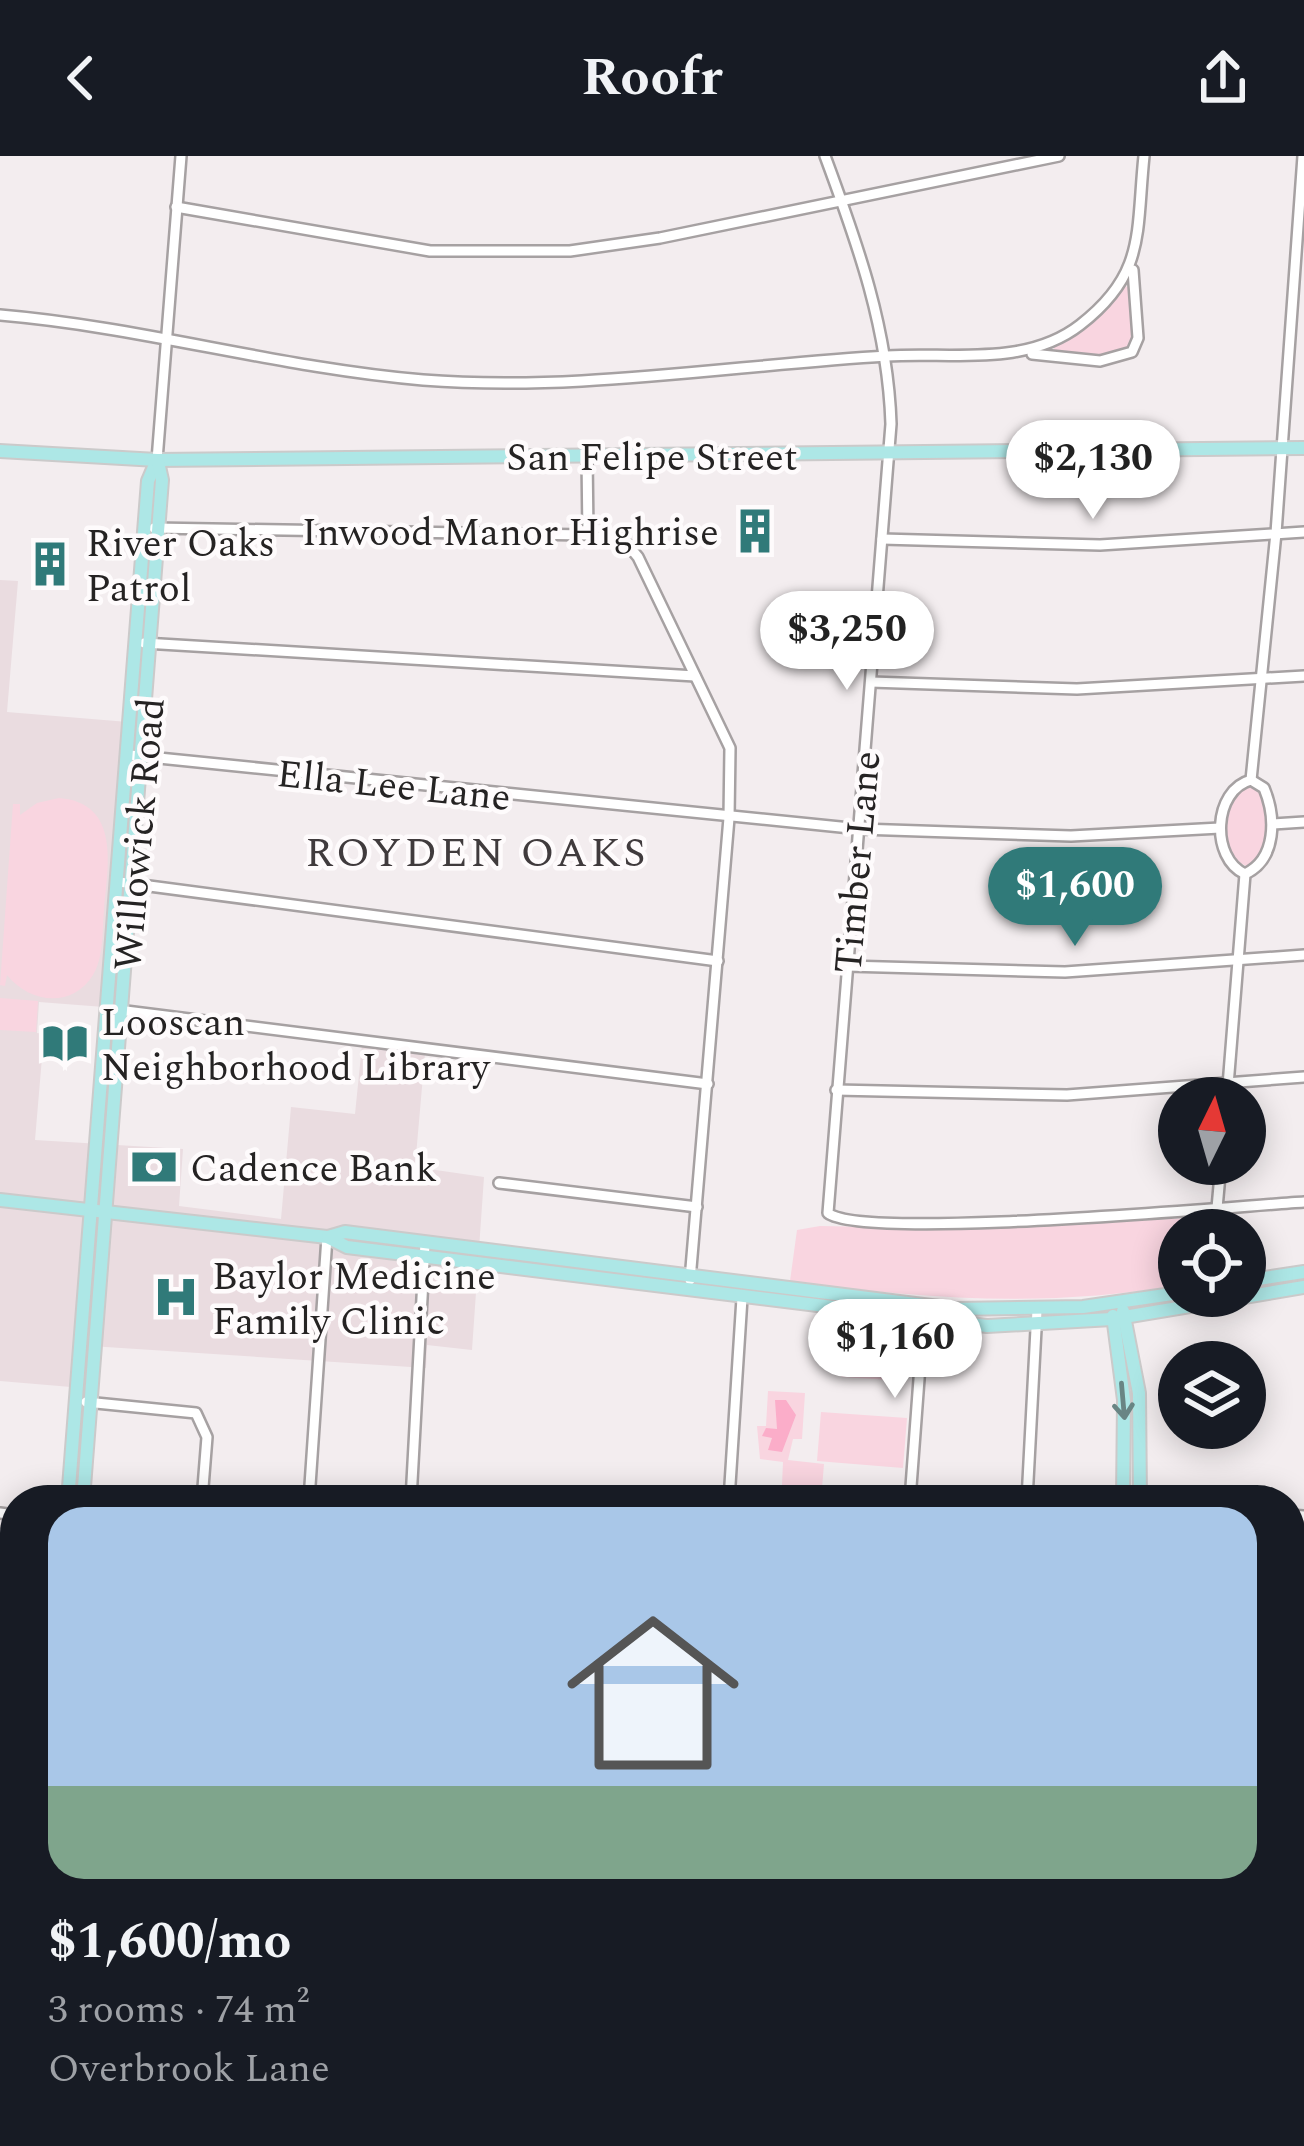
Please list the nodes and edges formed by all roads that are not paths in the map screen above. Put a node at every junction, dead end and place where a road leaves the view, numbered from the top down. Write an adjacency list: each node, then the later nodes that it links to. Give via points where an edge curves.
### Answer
1 (181, 156): 7 (street, Willowick Road)
2 (825, 156): 6 (street, Timber Lane)
3 (1059, 156): 6 (street)
4 (1144, 156): 8 (street)
5 (1303, 156): 13 (street)
6 (842, 201): 7 (street, via 614,246 479,254); 12 (street, Timber Lane)
7 (176, 207): 10 (street, Willowick Road)
8 (1133, 269): 11 (street, via 1075,329); 11 (street, via 1132,352 1100,361)
9 (0, 315): 10 (street)
10 (166, 339): 12 (street, via 426,380 559,381); 18 (street, Willowick Road)
11 (1028, 353): 12 (street)
12 (887, 356): 16 (street, Timber Lane)
13 (1281, 448): 14 (main road, San Felipe Street); 16 (main road, San Felipe Street); 21 (street)
14 (1304, 448)
15 (0, 451): 18 (main road, San Felipe Street)
16 (890, 454): 17 (main road, San Felipe Street); 23 (street, Timber Lane)
17 (586, 456): 18 (main road, San Felipe Street); 22 (street)
18 (157, 460): 19 (main road, Willowick Road, via 148,481)
19 (153, 528): 22 (street); 24 (main road, Willowick Road)
20 (1304, 532): 21 (street)
21 (1276, 533): 23 (street, via 1100,544); 27 (street)
22 (588, 535): 25 (street, via 627,544 638,556)
23 (882, 538): 28 (street, Timber Lane)
24 (146, 644): 25 (street); 29 (main road, Willowick Road)
25 (695, 676): 31 (street, via 730,748)
26 (1304, 676): 27 (street)
27 (1263, 679): 28 (street, via 1077,688); 30 (street)
28 (871, 682): 35 (street, Timber Lane)
29 (133, 761): 31 (street, Ella Lee Lane); 37 (main road, Willowick Road)
30 (1250, 780): 33 (street, via 1264,788); 34 (street, via 1229,797)
31 (729, 818): 35 (street, Ella Lee Lane); 39 (street)
32 (1304, 822): 33 (street)
33 (1273, 824): 36 (street, via 1265,856)
34 (1220, 828): 35 (street, Ella Lee Lane, via 1071,836); 36 (street, via 1227,857)
35 (860, 829): 41 (street, Timber Lane)
36 (1245, 874): 40 (street)
37 (126, 883): 39 (street); 42 (main road, Willowick Road)
38 (1304, 955): 40 (street)
39 (718, 961): 46 (street)
40 (1240, 961): 41 (street, via 1065,972); 43 (street)
41 (847, 966): 48 (street, Timber Lane)
42 (117, 1010): 46 (street); 53 (main road, Willowick Road)
43 (1228, 1077)
44 (1304, 1077): 45 (street)
45 (1266, 1080)
46 (708, 1084): 54 (street)
47 (1158, 1088): 48 (street, via 1067,1095)
48 (836, 1090): 55 (street, Timber Lane, via 831,1217 1017,1221)
49 (499, 1183): 54 (street)
50 (1219, 1185): 55 (street)
51 (0, 1200): 53 (main road)
52 (1304, 1202): 55 (street)
53 (98, 1207): 56 (main road); 73 (main road, Willowick Road)
54 (697, 1207): 60 (street)
55 (1217, 1208)
56 (327, 1237): 57 (main road, via 345,1232); 77 (street)
57 (425, 1250): 60 (main road); 78 (street)
58 (1304, 1272): 59 (main road)
59 (1266, 1278)
60 (689, 1284): 61 (main road); 65 (main road)
61 (771, 1287): 65 (main road); 66 (main road)
62 (1304, 1287): 63 (main road)
63 (1266, 1292)
64 (1158, 1297): 67 (main road)
65 (742, 1298): 66 (main road); 79 (street)
66 (830, 1302): 69 (main road)
67 (1118, 1304): 70 (main road); 71 (main road); 72 (main road)
68 (1158, 1311): 71 (main road)
69 (924, 1314): 70 (main road); 80 (street)
70 (1037, 1317): 72 (main road); 81 (street)
71 (1127, 1317): 72 (main road); 83 (main road, via 1139,1393)
72 (1112, 1319): 82 (main road, one-way to 82)
73 (82, 1401): 74 (main road); 75 (main road); 76 (street, via 185,1408 200,1417 207,1437)
74 (70, 1485)
75 (83, 1485)
76 (203, 1485)
77 (310, 1485)
78 (412, 1485)
79 (730, 1485)
80 (911, 1485)
81 (1028, 1485)
82 (1128, 1485)
83 (1130, 1485)

